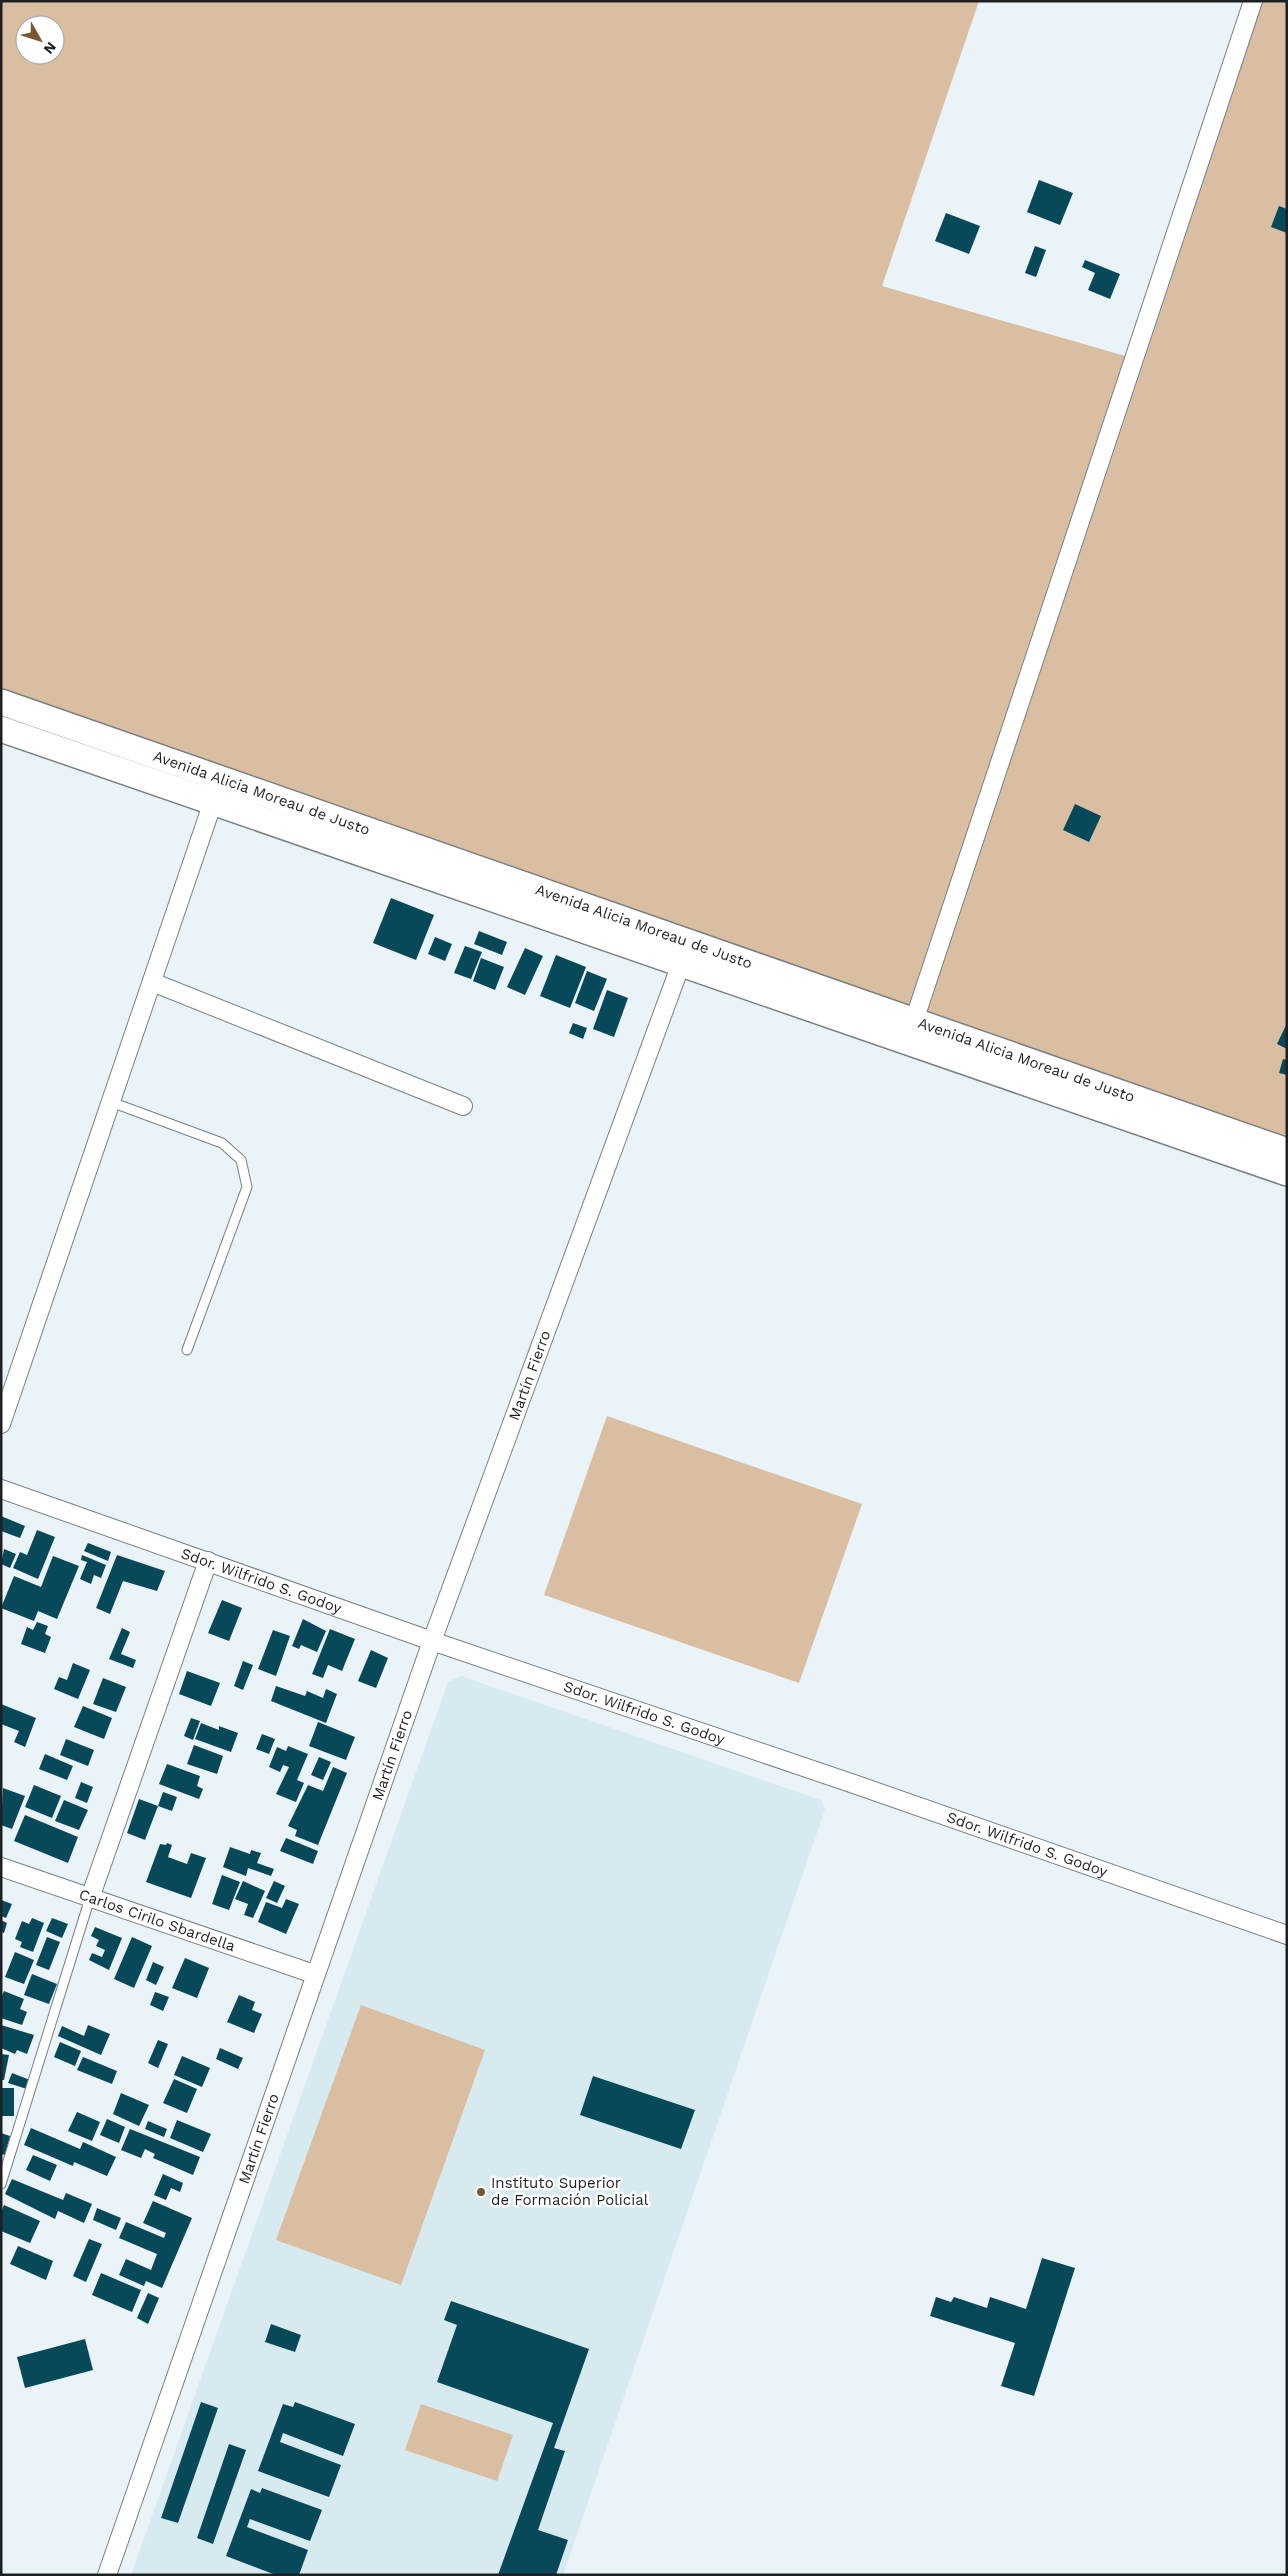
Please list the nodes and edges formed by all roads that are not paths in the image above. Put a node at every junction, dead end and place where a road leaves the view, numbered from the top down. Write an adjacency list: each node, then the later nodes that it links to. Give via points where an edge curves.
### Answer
1 (1253, 1): 7 (street)
2 (1, 702): 4 (main road, Avenida Alicia Moreau de Justo)
3 (1, 729): 4 (main road, Avenida Alicia Moreau de Justo)
4 (217, 790): 5 (main road, Avenida Alicia Moreau de Justo); 6 (street)
5 (685, 953): 7 (main road, Avenida Alicia Moreau de Justo); 11 (main road, Avenida Alicia Moreau de Justo); 16 (street, Martín Fierro)
6 (152, 982): 8 (street); 9 (street)
7 (914, 1020): 10 (main road, Avenida Alicia Moreau de Justo)
8 (111, 1102): 12 (lane, via 222,1143 240,1160 247,1187); 13 (street)
9 (463, 1106)
10 (1287, 1150)
11 (1287, 1174)
12 (187, 1350)
13 (1, 1424)
14 (1, 1490): 15 (street, Sdor. Wilfrido S. Godoy)
15 (208, 1561): 16 (street, Sdor. Wilfrido S. Godoy); 18 (street)
16 (432, 1641): 19 (street, Sdor. Wilfrido S. Godoy); 20 (street, Martín Fierro)
17 (1, 1867): 18 (street, Carlos Cirilo Sbardella)
18 (90, 1898): 20 (street, Carlos Cirilo Sbardella); 21 (lane)
19 (1287, 1935)
20 (314, 1974): 22 (street, Martín Fierro)
21 (1, 2184)
22 (106, 2575)

